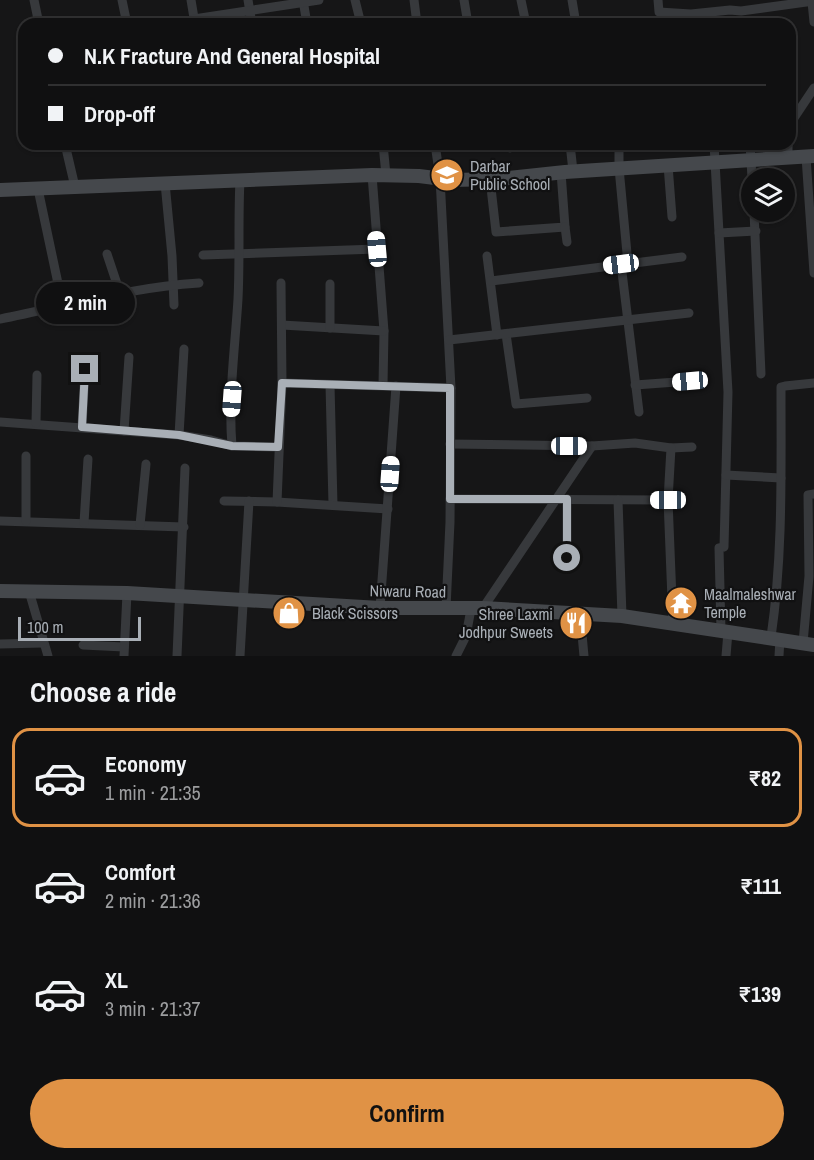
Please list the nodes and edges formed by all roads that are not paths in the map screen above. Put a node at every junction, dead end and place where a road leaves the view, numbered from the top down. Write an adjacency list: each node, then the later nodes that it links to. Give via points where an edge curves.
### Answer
1 (34, 0): 17 (street)
2 (122, 0): 18 (street)
3 (191, 0): 19 (street)
4 (320, 0): 11 (street)
5 (355, 0): 22 (street)
6 (414, 0): 23 (street)
7 (464, 0): 24 (street)
8 (521, 0): 25 (street)
9 (572, 0): 26 (street)
10 (657, 0): 16 (street, via 659,12)
11 (303, 1): 14 (street); 21 (street)
12 (813, 1): 13 (street); 28 (street)
13 (794, 2): 15 (street, via 741,10)
14 (249, 5): 20 (street)
15 (729, 5): 16 (street)
16 (706, 12): 27 (street)
17 (38, 18)
18 (126, 18)
19 (194, 18)
20 (208, 18)
21 (306, 18)
22 (360, 18)
23 (416, 18)
24 (467, 18)
25 (524, 18)
26 (575, 18)
27 (706, 18)
28 (814, 22)
29 (814, 88): 30 (street)
30 (796, 115)
31 (66, 150): 52 (street)
32 (384, 150): 47 (street)
33 (436, 150): 48 (street)
34 (569, 150): 45 (street)
35 (619, 150): 43 (street)
36 (714, 150): 41 (street)
37 (750, 150): 40 (street)
38 (788, 151): 39 (street); 40 (street)
39 (810, 157): 68 (street)
40 (751, 160): 41 (street); 44 (street)
41 (715, 162): 42 (street); 59 (street)
42 (668, 165): 43 (street); 55 (street)
43 (620, 168): 45 (street); 67 (street)
44 (751, 168)
45 (567, 172): 49 (street); 57 (street)
46 (372, 175): 47 (street); 50 (street); 61 (street)
47 (386, 175): 48 (street)
48 (440, 178): 49 (street); 84 (street)
49 (490, 179): 57 (street, via 496,232)
50 (240, 180): 51 (street); 62 (street)
51 (165, 183): 52 (street); 73 (street)
52 (75, 187): 53 (street)
53 (38, 189): 54 (street); 76 (street)
54 (0, 190)
55 (672, 217)
56 (755, 222): 58 (street)
57 (566, 227): 60 (street)
58 (756, 231): 59 (street); 88 (street)
59 (719, 233): 115 (street, via 728,392)
60 (567, 242)
61 (377, 249): 62 (street); 82 (street)
62 (238, 253): 64 (street); 106 (street)
63 (107, 254): 74 (street)
64 (202, 255)
65 (488, 256): 69 (street)
66 (682, 257): 67 (street)
67 (625, 264): 69 (street); 79 (street)
68 (814, 273)
69 (491, 281): 83 (street)
70 (200, 283): 73 (street)
71 (281, 283): 80 (street)
72 (330, 284): 81 (street)
73 (172, 285): 74 (street); 75 (street)
74 (120, 293): 76 (street)
75 (174, 305)
76 (63, 307): 78 (street)
77 (689, 313): 79 (street)
78 (0, 319)
79 (628, 320): 83 (street); 96 (street)
80 (282, 325): 81 (street); 91 (street)
81 (330, 328): 82 (street)
82 (384, 331): 94 (street)
83 (502, 334): 84 (street); 98 (street, via 516,404)
84 (449, 340): 97 (street)
85 (184, 349): 104 (street)
86 (129, 357): 103 (street)
87 (85, 369): 102 (street)
88 (760, 374)
89 (37, 375): 101 (street)
90 (690, 381): 96 (street)
91 (282, 383): 93 (street); 108 (street)
92 (814, 383): 116 (street, via 782,387)
93 (330, 385): 94 (street); 126 (street)
94 (382, 386): 95 (street)
95 (396, 386): 97 (street); 127 (street)
96 (635, 386): 99 (street)
97 (450, 388): 105 (street)
98 (587, 398)
99 (639, 412)
100 (0, 422): 101 (street)
101 (36, 423): 102 (street)
102 (82, 427): 103 (street)
103 (124, 431): 104 (street)
104 (179, 435): 106 (street)
105 (450, 444): 107 (street); 118 (street)
106 (232, 446): 108 (street)
107 (592, 446): 110 (street, via 635,443); 119 (street)
108 (278, 447): 125 (street)
109 (692, 447): 110 (street)
110 (671, 448): 122 (street)
111 (26, 456): 129 (street)
112 (88, 459): 130 (street)
113 (146, 464): 131 (street)
114 (185, 468): 132 (street)
115 (726, 476): 116 (street); 145 (street, via 724,547 719,548)
116 (781, 478): 146 (street)
117 (814, 494): 149 (street, via 808,495)
118 (450, 499): 119 (street); 140 (street)
119 (556, 499): 120 (street); 141 (street)
120 (567, 499): 121 (street); 133 (street)
121 (618, 500): 122 (street); 143 (street)
122 (668, 500): 144 (street)
123 (224, 501): 124 (street)
124 (249, 501): 125 (street); 138 (street)
125 (277, 502): 126 (street)
126 (333, 505): 127 (street)
127 (388, 509): 139 (street)
128 (0, 521): 129 (street)
129 (26, 521): 130 (street)
130 (84, 523): 131 (street)
131 (140, 525): 132 (street)
132 (184, 526): 137 (street)
133 (567, 558)
134 (0, 591): 135 (street, Niwaru Road)
135 (29, 591): 136 (street, Niwaru Road); 147 (street)
136 (127, 593): 137 (street, Niwaru Road); 151 (street)
137 (180, 597): 138 (street, Niwaru Road); 153 (street)
138 (244, 600): 139 (street, Niwaru Road); 154 (street)
139 (380, 608): 140 (street, Niwaru Road)
140 (446, 608): 141 (street, Niwaru Road)
141 (477, 608): 142 (street, Niwaru Road); 155 (street)
142 (580, 613): 143 (street, Niwaru Road); 156 (street)
143 (622, 616): 144 (street, Niwaru Road)
144 (673, 624): 145 (street, Niwaru Road)
145 (725, 632): 146 (street, Niwaru Road); 157 (street)
146 (775, 638): 149 (street, Niwaru Road); 158 (street)
147 (43, 642): 148 (street); 152 (street)
148 (0, 644)
149 (809, 644)
150 (83, 645): 151 (street)
151 (124, 652)
152 (48, 656)
153 (177, 656)
154 (240, 656)
155 (456, 656)
156 (584, 656)
157 (726, 656)
158 (779, 656)

